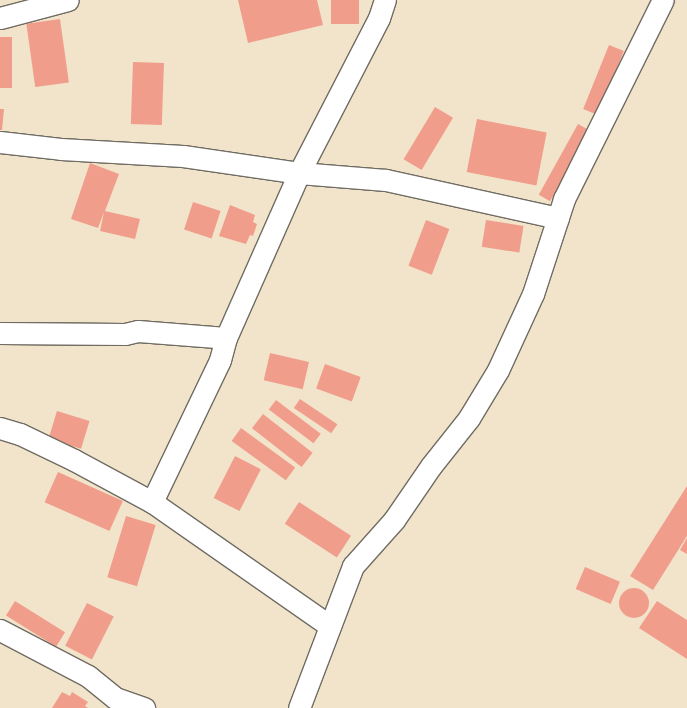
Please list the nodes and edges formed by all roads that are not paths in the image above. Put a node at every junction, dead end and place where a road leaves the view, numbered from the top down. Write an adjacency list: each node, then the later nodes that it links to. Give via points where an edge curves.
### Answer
1 (68, 0): 4 (street)
2 (386, 0): 6 (street)
3 (663, 0): 7 (street, via 564,199)
4 (0, 18)
5 (0, 142): 6 (street, via 62,149 183,156)
6 (299, 173): 7 (street, via 386,180); 9 (street)
7 (558, 218): 12 (street, via 533,294 498,370 469,418 431,466 394,520 352,566)
8 (0, 333): 9 (street, via 125,334 138,330)
9 (226, 338): 11 (street, via 220,360)
10 (0, 428): 11 (street, via 20,434 74,460)
11 (152, 502): 12 (street)
12 (330, 626): 16 (street)
13 (0, 630): 14 (street, via 88,676)
14 (112, 703): 15 (street)
15 (144, 708)
16 (299, 708)

